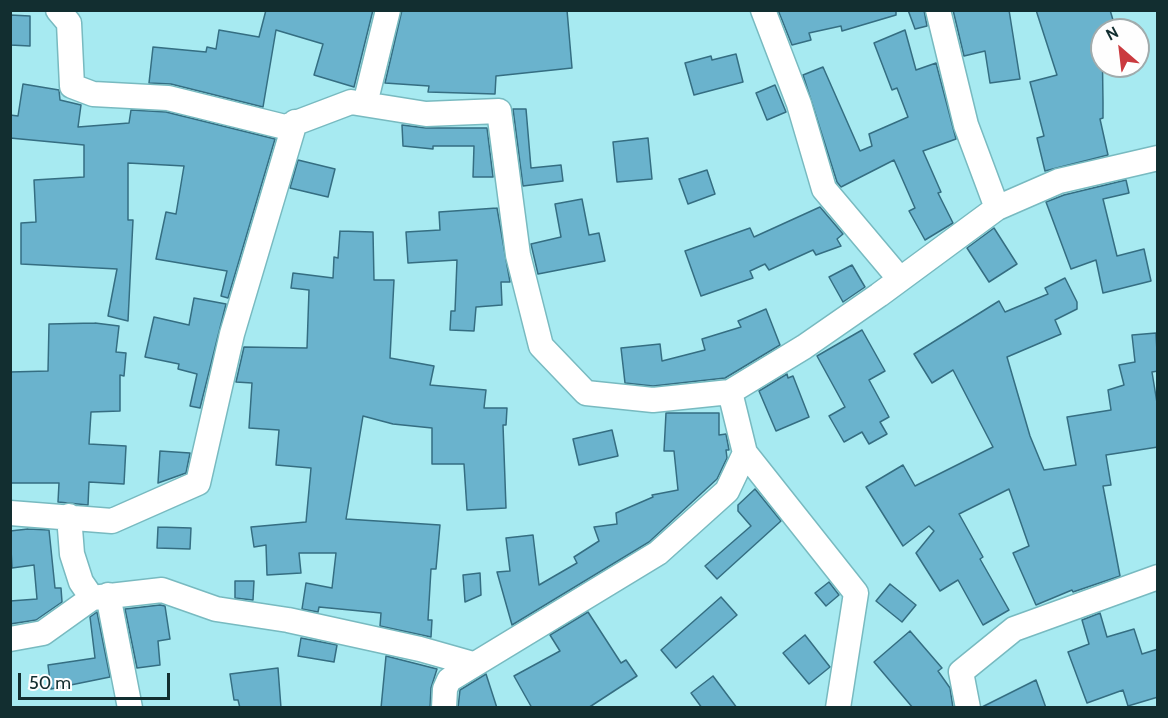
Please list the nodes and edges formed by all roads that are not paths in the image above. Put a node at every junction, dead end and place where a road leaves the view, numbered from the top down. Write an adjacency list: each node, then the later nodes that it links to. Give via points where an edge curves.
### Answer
1 (388, 10): 5 (street)
2 (763, 10): 9 (street, via 799,104 824,189)
3 (938, 10): 8 (street, via 966,125)
4 (66, 15): 6 (street, via 72,86 93,94 168,98 285,127)
5 (365, 105): 6 (street, via 351,102); 10 (street, via 426,114 500,111 518,255 538,336 542,346 586,393 653,400)
6 (296, 122): 13 (street, via 232,334 198,483 112,521)
7 (1158, 158): 8 (street, via 1059,181)
8 (997, 208): 9 (street)
9 (899, 278): 10 (street, via 804,347)
10 (730, 392): 11 (street)
11 (745, 453): 17 (street, via 727,491 658,553); 20 (street, via 856,593)
12 (10, 513): 13 (street)
13 (69, 516): 15 (street, via 72,555 81,582)
14 (1158, 577): 21 (street, via 1014,629 961,672)
15 (100, 596): 16 (street, via 44,633); 17 (street, via 162,590 216,609 288,620); 18 (street)
16 (10, 639)
17 (474, 664): 19 (street, via 448,680)
18 (130, 708)
19 (444, 708)
20 (838, 708)
21 (968, 708)

